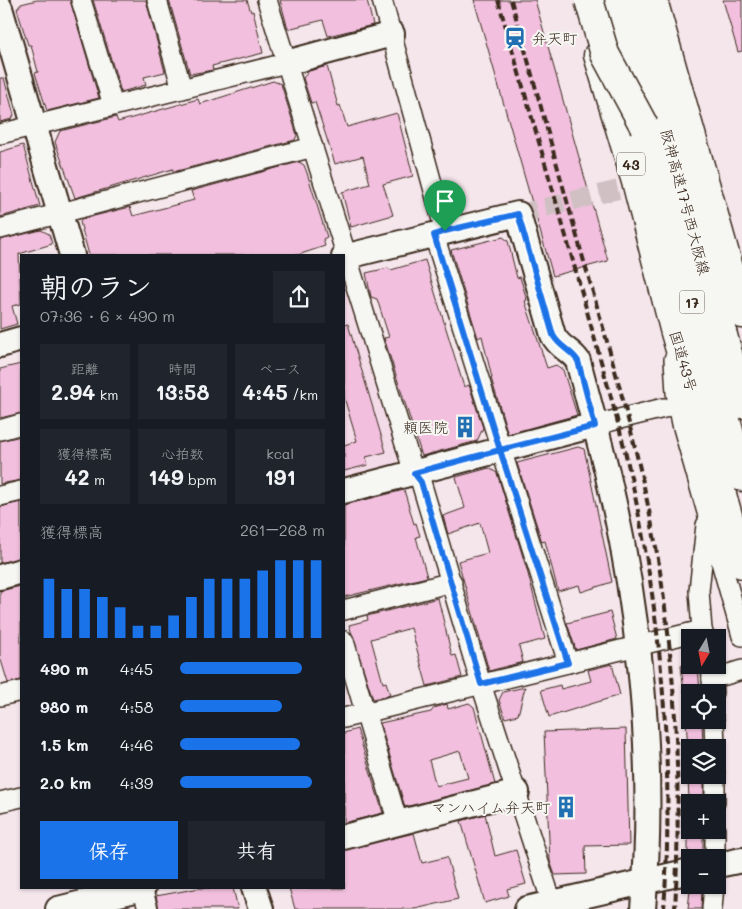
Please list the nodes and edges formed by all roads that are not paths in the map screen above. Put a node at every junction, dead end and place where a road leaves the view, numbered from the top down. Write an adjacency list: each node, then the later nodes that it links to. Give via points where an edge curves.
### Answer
1 (81, 0): 16 (street)
2 (157, 0): 14 (street)
3 (267, 0): 13 (street)
4 (382, 0): 12 (street)
5 (583, 0): 15 (highway, 国道43号 / 43)
6 (589, 0): 18 (highway, 17, bridge, via 605,54)
7 (599, 0): 15 (highway, 国道43号, via 610,39)
8 (607, 0): 18 (highway, 阪神高速17号西大阪線 / 17, bridge)
9 (630, 0): 31 (highway, 阪神高速17号西大阪線 / 17)
10 (652, 0): 27 (highway)
11 (0, 8): 17 (street)
12 (392, 34): 13 (street); 23 (street)
13 (286, 62): 14 (street); 20 (street)
14 (182, 89): 16 (street)
15 (611, 99): 28 (highway, 国道43号 / 43)
16 (113, 104): 17 (street)
17 (34, 125): 19 (street); 21 (street)
18 (644, 126): 38 (highway, 阪神高速17号西大阪線 / 17)
19 (0, 134)
20 (313, 147): 21 (street); 25 (street)
21 (60, 212): 22 (street); 24 (street)
22 (0, 229)
23 (439, 233): 26 (street); 34 (street, via 518,214 553,335 557,343 578,361); 36 (street)
24 (72, 254)
25 (344, 254)
26 (345, 257): 37 (street)
27 (742, 314)
28 (674, 329): 42 (street, via 676,393); 43 (highway, 国道43号 / 43)
29 (20, 339): 30 (street)
30 (0, 345)
31 (742, 404)
32 (664, 408): 34 (street)
33 (20, 424): 35 (street)
34 (595, 426): 36 (street); 52 (street, via 624,546)
35 (0, 430)
36 (500, 450): 37 (street); 53 (street)
37 (414, 473): 40 (street); 46 (street, via 421,482)
38 (742, 477)
39 (20, 491): 41 (street)
40 (345, 491)
41 (0, 496)
42 (707, 516): 48 (street, via 699,591); 49 (street)
43 (742, 564)
44 (20, 571): 45 (street)
45 (0, 577)
46 (452, 582): 47 (street); 56 (street)
47 (345, 610)
48 (703, 629)
49 (742, 636)
50 (681, 638): 52 (street)
51 (345, 645): 59 (street)
52 (638, 646): 53 (street); 69 (street, via 645,745)
53 (568, 663): 56 (street)
54 (742, 670): 55 (street)
55 (712, 679)
56 (481, 684): 59 (street); 61 (street)
57 (20, 691): 58 (street)
58 (0, 694)
59 (364, 713): 60 (street); 64 (street)
60 (345, 718)
61 (517, 792): 64 (street); 74 (street)
62 (20, 797): 63 (street)
63 (0, 802)
64 (398, 823): 65 (street)
65 (345, 837)
66 (742, 860): 67 (street)
67 (726, 863)
68 (681, 873): 69 (street)
69 (646, 880): 74 (street); 79 (street)
70 (139, 889): 75 (street)
71 (143, 889): 76 (street)
72 (254, 889): 77 (street)
73 (713, 894): 80 (street)
74 (552, 903): 78 (street)
75 (58, 909)
76 (148, 909)
77 (261, 909)
78 (527, 909)
79 (644, 909)
80 (712, 909)

